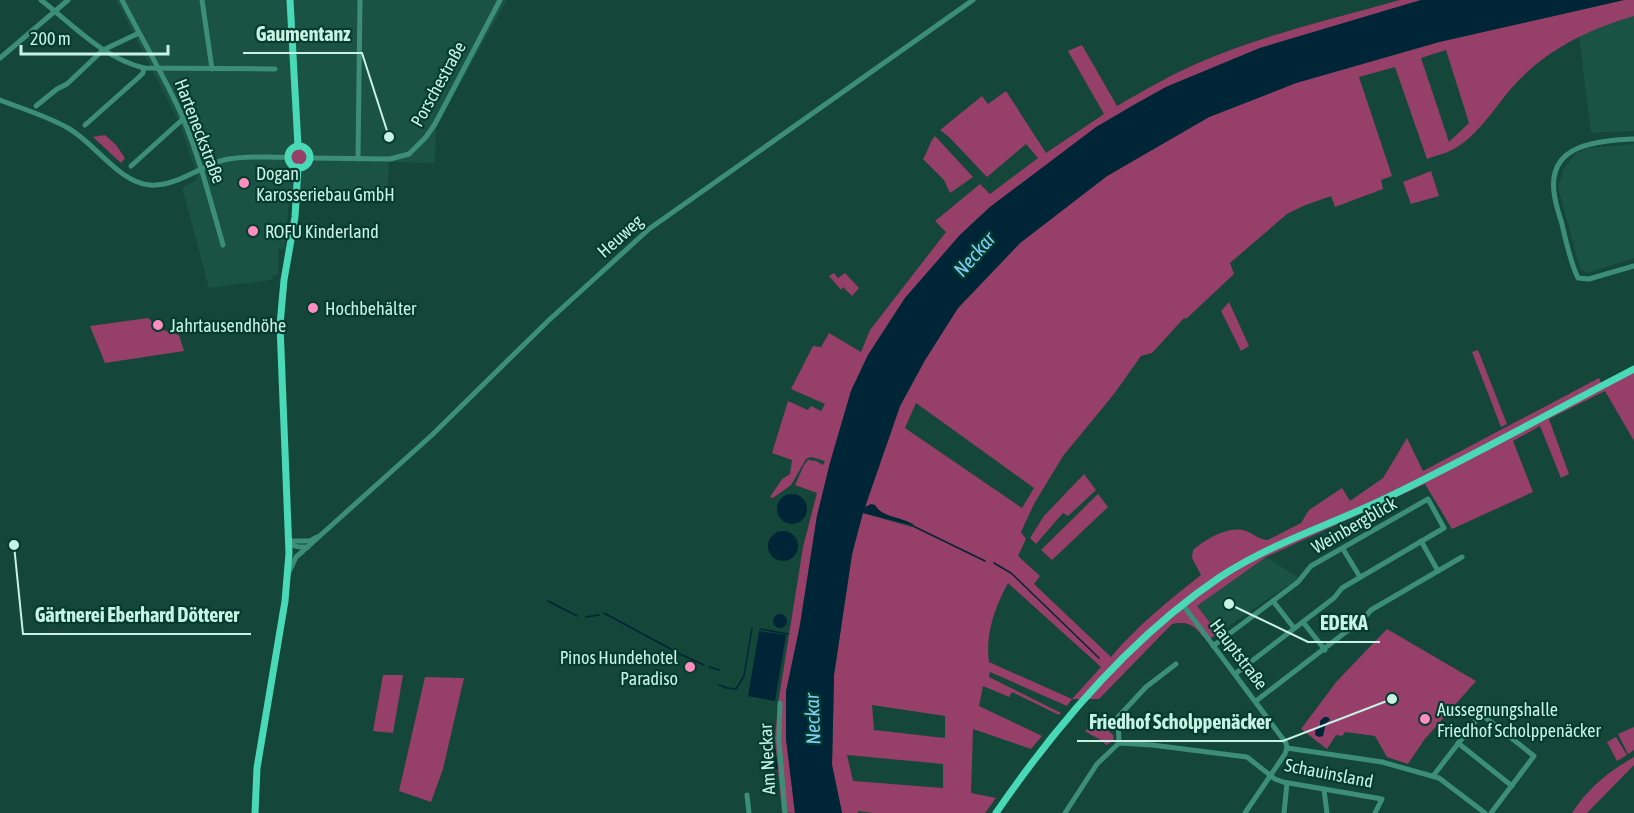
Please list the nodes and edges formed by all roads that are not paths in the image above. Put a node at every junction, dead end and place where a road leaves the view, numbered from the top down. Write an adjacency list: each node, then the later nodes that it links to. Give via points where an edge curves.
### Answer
1 (41, 0): 9 (street)
2 (68, 0): 9 (street)
3 (122, 0): 10 (street, Harteneckstraße)
4 (202, 0): 15 (street)
5 (290, 0): 22 (main road)
6 (360, 0): 25 (street)
7 (500, 0): 25 (street, Porschestraße, via 422,143 400,158)
8 (973, 0): 32 (street, Heuweg, via 649,229)
9 (55, 11): 11 (street); 12 (street)
10 (139, 33): 11 (street); 13 (street, Harteneckstraße)
11 (103, 50): 14 (street); 18 (street, via 67,84)
12 (0, 58)
13 (159, 67): 14 (street); 15 (street); 19 (street, Harteneckstraße)
14 (144, 68): 20 (street, via 138,78)
15 (212, 69): 16 (street)
16 (275, 69)
17 (0, 100): 28 (street, via 69,129 123,174 140,183 163,184)
18 (36, 106)
19 (183, 119): 26 (street); 28 (street, Harteneckstraße)
20 (85, 125)
21 (1634, 139): 30 (street, via 1584,144 1572,150 1558,166 1553,184 1578,278 1589,279)
22 (298, 146): 23 (main road); 24 (main road, via 307,149)
23 (289, 157): 27 (main road, via 292,165); 28 (street, via 231,159)
24 (310, 158): 25 (street, Porschestraße); 27 (main road, via 306,165)
25 (358, 159)
26 (130, 166)
27 (298, 167): 33 (main road, via 280,318)
28 (201, 169): 29 (street, Harteneckstraße)
29 (223, 245)
30 (1634, 266)
31 (1634, 369): 42 (main road, via 1414,484 1267,551 1221,576)
32 (321, 535): 33 (street, via 310,541); 35 (street, Heuweg)
33 (289, 541): 35 (street, via 298,548); 39 (main road)
34 (1421, 541): 36 (street, Weinbergblick, via 1444,528 1428,500); 38 (street); 40 (street)
35 (308, 547): 39 (street, Heuweg, via 296,557)
36 (1343, 549): 40 (street); 41 (street, Weinbergblick, via 1311,566 1301,580)
37 (1462, 557): 38 (street)
38 (1438, 571): 46 (street, via 1371,610)
39 (288, 573): 60 (main road, via 256,775)
40 (1360, 578): 43 (street, via 1342,588)
41 (1273, 602): 44 (street); 45 (street, Weinbergblick)
42 (1183, 605): 45 (street, Hauptstraße); 63 (main road, via 1139,642 1079,706)
43 (1303, 622): 44 (street); 46 (street)
44 (1294, 628): 48 (street)
45 (1214, 646): 48 (street, Hauptstraße)
46 (1325, 650): 49 (street)
47 (1176, 664): 51 (street, via 1146,687 1118,717)
48 (1235, 674): 49 (street, Hauptstraße)
49 (1256, 701): 53 (street, Hauptstraße)
50 (780, 703): 62 (street, Am Neckar)
51 (1119, 743): 54 (street, Schauinsland, via 1247,757); 64 (street, via 1096,764)
52 (1458, 743): 55 (street); 57 (street); 57 (street, via 1481,714 1534,756)
53 (1287, 748): 54 (street); 55 (street, via 1382,762)
54 (1270, 775): 56 (street, Schauinsland); 65 (street)
55 (1432, 776): 69 (street)
56 (1287, 783): 58 (street, Schauinsland); 66 (street)
57 (1512, 786): 70 (street)
58 (1324, 790): 67 (street); 68 (street, Schauinsland, via 1382,799)
59 (747, 795): 61 (street, Am Neckar)
60 (255, 813)
61 (749, 813)
62 (785, 813)
63 (996, 813)
64 (1065, 813)
65 (1245, 813)
66 (1284, 813)
67 (1327, 813)
68 (1375, 813)
69 (1485, 813)
70 (1491, 813)

